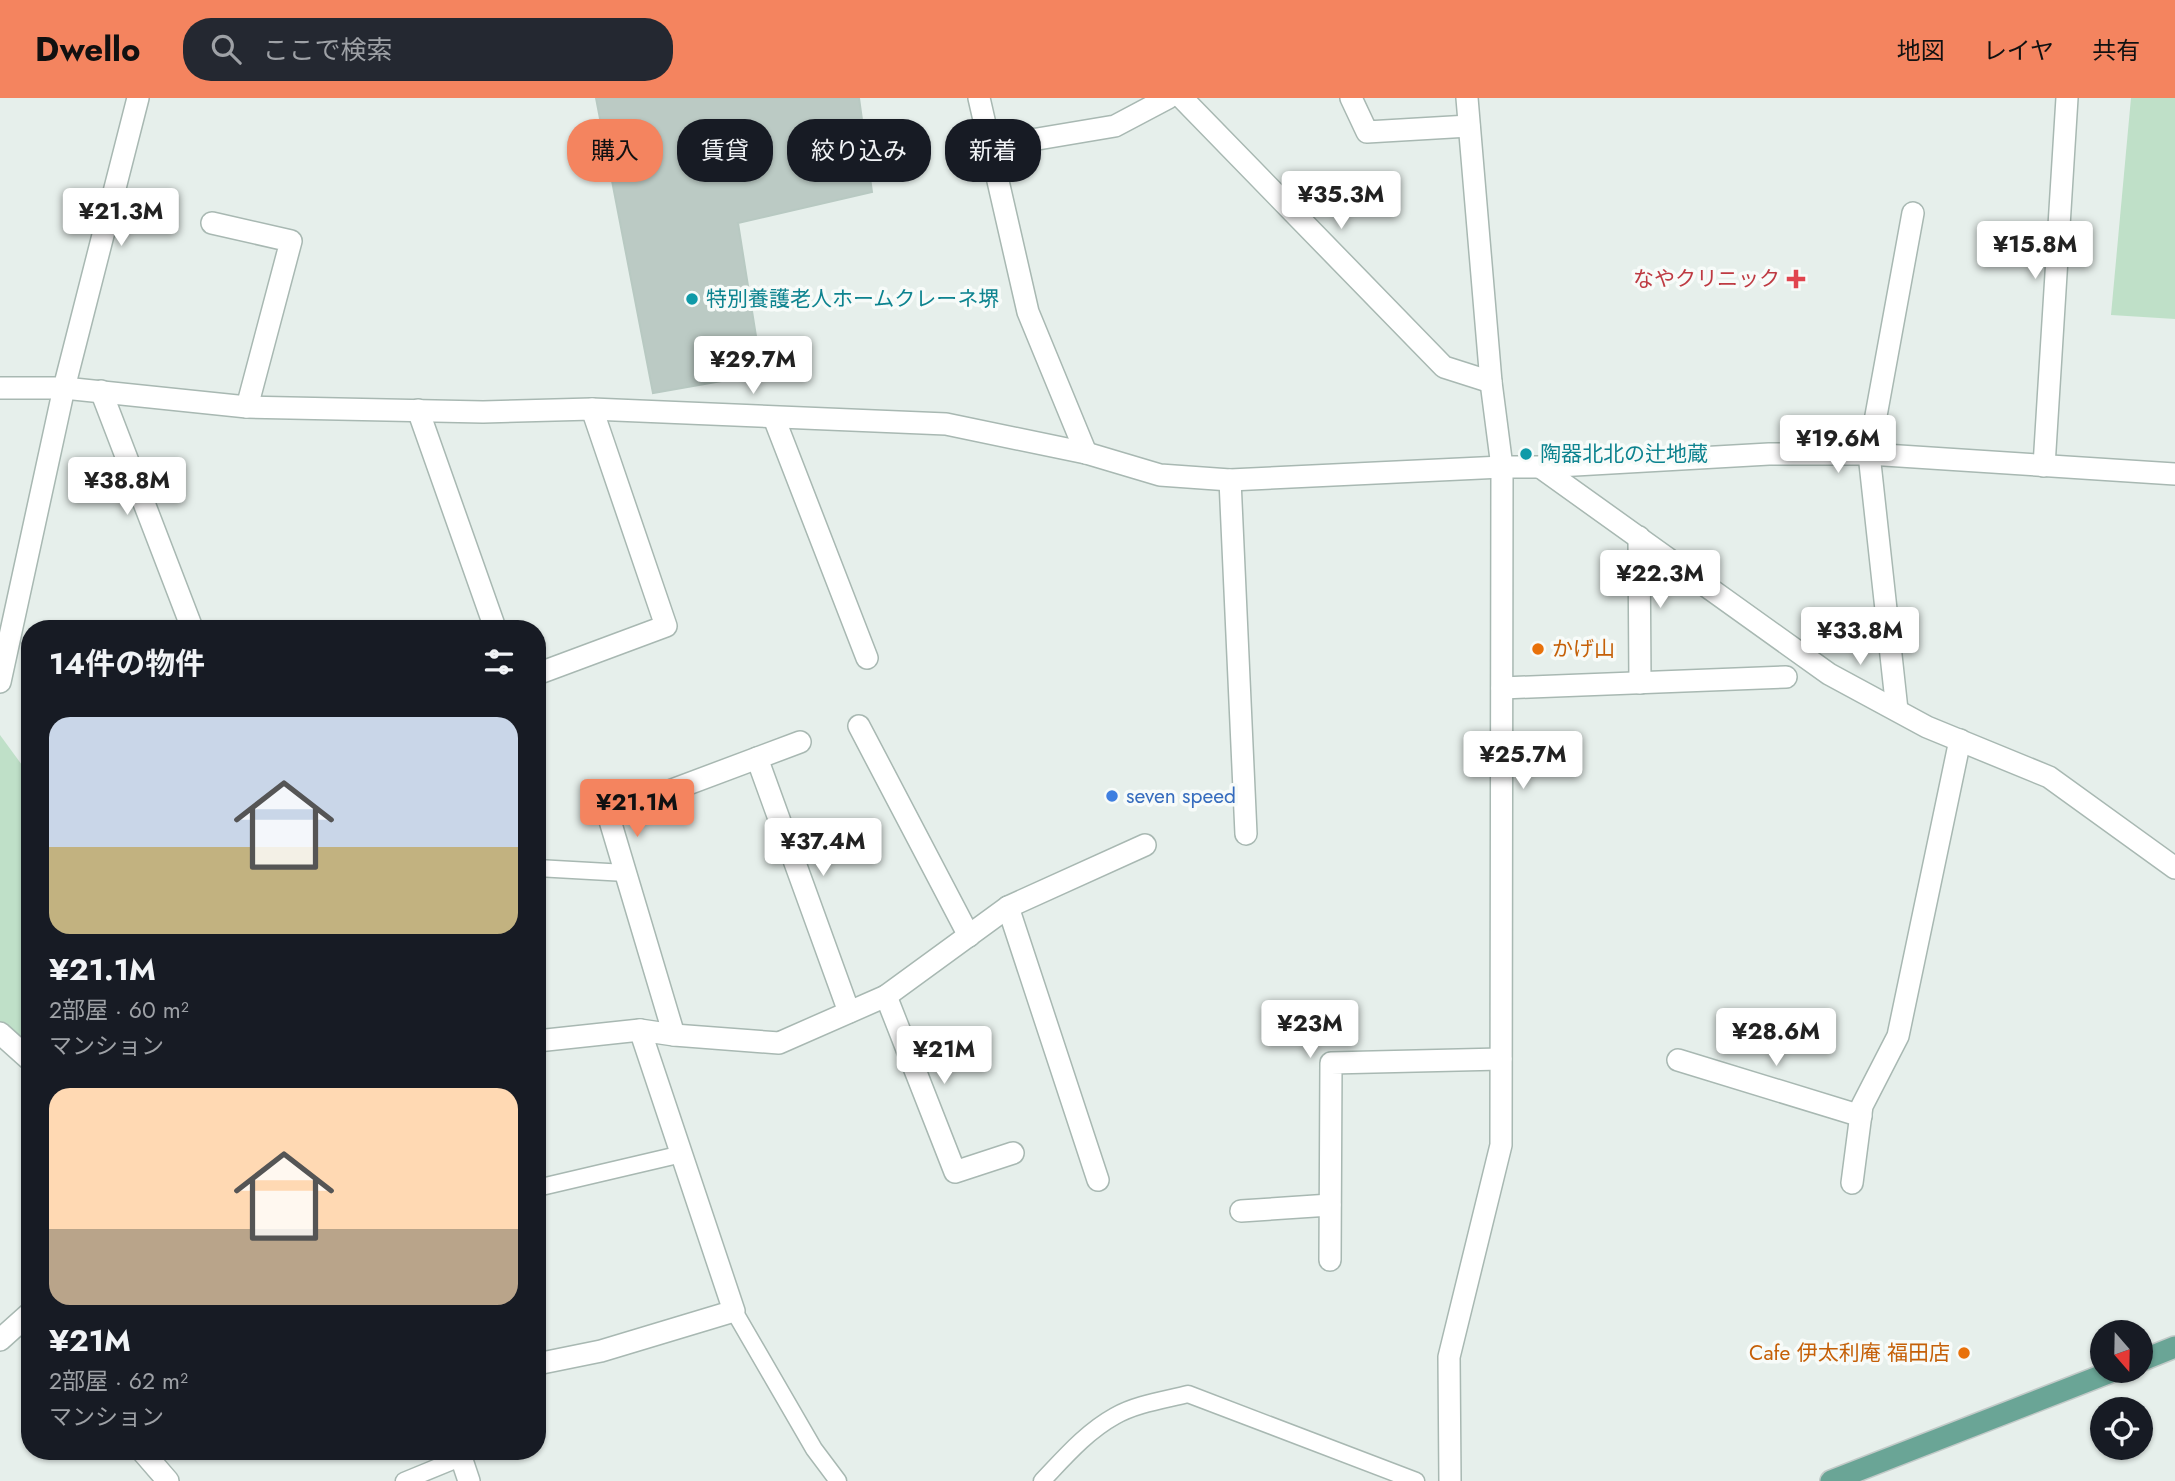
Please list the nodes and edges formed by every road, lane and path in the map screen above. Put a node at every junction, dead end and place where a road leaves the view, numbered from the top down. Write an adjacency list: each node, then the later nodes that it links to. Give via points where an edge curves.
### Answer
1 (138, 98): 15 (street)
2 (979, 98): 8 (street)
3 (1168, 98): 10 (street, via 1115,126)
4 (1182, 98): 14 (street, via 1444,367)
5 (1351, 98): 9 (street, via 1367,132)
6 (1467, 98): 9 (street)
7 (2067, 98): 24 (street)
8 (984, 119)
9 (1469, 126): 14 (street)
10 (1041, 138)
11 (998, 182): 22 (street, via 1028,312)
12 (1913, 213): 23 (street)
13 (212, 223): 18 (street, via 291,241)
14 (1491, 382): 25 (street)
15 (64, 387): 16 (street); 17 (street); 35 (street)
16 (0, 388)
17 (101, 391): 18 (street); 30 (street)
18 (247, 407): 20 (street)
19 (592, 408): 20 (street); 21 (street); 33 (street, via 666,626)
20 (418, 410): 31 (street)
21 (774, 418): 22 (street, via 946,424); 32 (street)
22 (1086, 453): 28 (street, via 1160,475)
23 (1869, 454): 24 (street); 26 (street, via 1769,454); 38 (street)
24 (2044, 466): 27 (street)
25 (1502, 467): 26 (street); 28 (street); 37 (street)
26 (1540, 467): 29 (street)
27 (2175, 474)
28 (1230, 480): 43 (street)
29 (1639, 537): 36 (street); 38 (street, via 1829,674)
30 (189, 620)
31 (492, 620)
32 (867, 658)
33 (546, 671)
34 (1786, 677): 36 (street)
35 (0, 682)
36 (1640, 683): 37 (street)
37 (1502, 688): 57 (street)
38 (1897, 710): 40 (street)
39 (859, 726): 49 (street)
40 (1960, 740): 45 (street, via 2049,777); 59 (street, via 1898,1036)
41 (800, 742): 42 (street)
42 (757, 758): 47 (street, via 608,814); 51 (street)
43 (1246, 834)
44 (1145, 845): 48 (street)
45 (2175, 867)
46 (546, 869): 47 (lane)
47 (625, 873): 54 (street)
48 (1008, 907): 49 (street); 62 (street)
49 (969, 936): 50 (street)
50 (886, 996): 51 (street); 60 (street, via 955,1172)
51 (849, 1012): 54 (street, via 779,1042)
52 (640, 1030): 54 (street); 55 (street); 61 (street)
53 (0, 1033): 56 (street)
54 (674, 1035)
55 (546, 1040)
56 (21, 1051)
57 (1501, 1059): 65 (street, via 1331,1063); 85 (street, via 1501,1145 1448,1357)
58 (1678, 1060): 59 (street)
59 (1861, 1116): 63 (street)
60 (1013, 1153)
61 (682, 1154): 64 (lane); 68 (street)
62 (1098, 1180)
63 (1852, 1183)
64 (546, 1186)
65 (1330, 1205): 66 (street); 67 (street)
66 (1241, 1211)
67 (1330, 1259)
68 (734, 1311): 73 (street, via 601,1351); 82 (lane, via 814,1449)
69 (21, 1323): 70 (street)
70 (0, 1340)
71 (2175, 1348): 72 (main road)
72 (2153, 1356)
73 (546, 1362)
74 (2090, 1380): 78 (main road)
75 (150, 1460): 79 (street)
76 (447, 1460): 80 (lane)
77 (461, 1460): 81 (street)
78 (1838, 1479)
79 (168, 1481)
80 (404, 1481)
81 (470, 1481)
82 (838, 1481)
83 (1042, 1481): 84 (lane, via 1082,1440 1115,1416 1188,1394)
84 (1416, 1481)
85 (1450, 1481)

